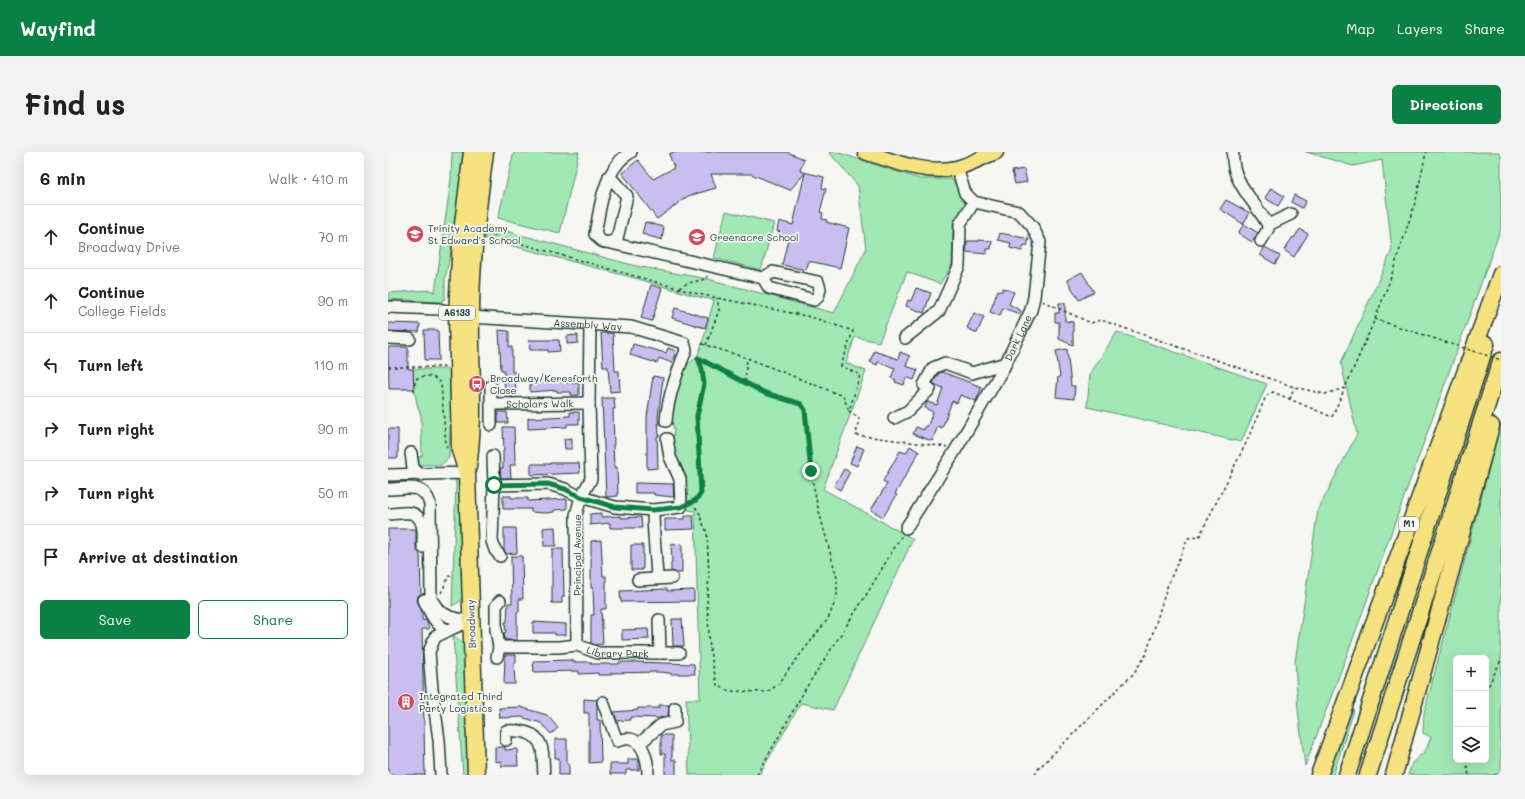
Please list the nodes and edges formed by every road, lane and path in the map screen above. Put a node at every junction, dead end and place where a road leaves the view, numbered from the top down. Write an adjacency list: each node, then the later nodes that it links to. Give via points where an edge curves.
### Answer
1 (472, 152): 24 (highway, Broadway / A6133, via 461,240)
2 (485, 152): 13 (highway, Broadway / A6133)
3 (631, 152): 9 (street, via 619,162)
4 (865, 152): 8 (main road, via 928,169)
5 (996, 152): 8 (main road)
6 (1233, 152): 12 (street, via 1232,159 1237,179)
7 (1426, 152): 25 (path, via 1416,200)
8 (957, 168): 10 (street, via 965,193)
9 (609, 176): 15 (street, via 627,196 617,239); 15 (street, via 595,234 599,240)
10 (974, 202): 21 (street, Dark Lane, via 1019,212 1032,226 1040,242); 28 (street, via 960,224 959,266 938,311)
11 (1291, 214): 12 (street)
12 (1268, 225): 14 (street)
13 (476, 231): 19 (path); 24 (highway, Broadway / A6133, via 472,274)
14 (1261, 241)
15 (611, 243): 16 (street)
16 (710, 265): 18 (street); 19 (path, via 706,279)
17 (1501, 274): 94 (highway, M1)
18 (763, 278)
19 (679, 288): 22 (path)
20 (1501, 296): 95 (highway, M1)
21 (1034, 297): 36 (street, Dark Lane, via 1031,310); 41 (path, via 1091,323 1101,320)
22 (717, 298): 31 (path, via 719,310); 48 (path, via 811,318 853,331 841,366 860,375)
23 (388, 307): 24 (street, Assembly Way, via 439,309)
24 (464, 315): 26 (street, Assembly Way); 54 (highway, Broadway / A6133); 57 (highway, Broadway / A6133, via 472,436)
25 (1376, 319): 35 (path, bridge); 42 (path)
26 (590, 325): 32 (street, Assembly Way, via 631,327 684,343); 46 (street, Principal Avenue)
27 (388, 338): 29 (street)
28 (905, 338)
29 (410, 339)
30 (702, 344): 31 (path)
31 (706, 345): 34 (path)
32 (684, 355): 33 (path); 50 (street, via 672,390)
33 (698, 358): 39 (path); 64 (path, via 704,384 697,416 701,493)
34 (747, 358): 39 (path); 48 (path, via 843,396)
35 (1501, 361): 96 (highway)
36 (1006, 363): 49 (street, via 972,373 945,363 933,368 924,385 930,389 908,411); 53 (street, Dark Lane)
37 (442, 366): 38 (path)
38 (388, 367)
39 (745, 383): 64 (path, via 765,393 801,404 805,410 817,504 837,578 837,597 828,619 779,684 767,692 729,691 717,685 710,644 707,600 707,532)
40 (491, 386): 47 (street, Scholars Walk)
41 (1294, 387): 42 (path, via 1325,394); 45 (path)
42 (1345, 388): 45 (path, via 1332,417)
43 (1501, 390): 97 (highway)
44 (414, 391): 54 (path, via 417,378 425,375 435,377 441,384 446,445 449,450)
45 (1290, 400): 93 (path, via 1273,392 1266,396 1246,444 1199,537 1188,538 1167,587 1146,655 1133,674 1038,769)
46 (589, 403): 47 (street, Scholars Walk); 63 (street, Principal Avenue, via 591,479)
47 (492, 404): 51 (street, Scholars Walk)
48 (849, 411): 53 (path, via 860,418 856,434)
49 (894, 418)
50 (666, 421)
51 (492, 425)
52 (667, 439): 66 (street, via 670,457 680,480)
53 (957, 448): 69 (street, Dark Lane)
54 (460, 450): 57 (highway, Broadway / A6133)
55 (411, 453): 59 (street, via 413,468)
56 (493, 456): 60 (street)
57 (467, 473): 59 (street); 76 (highway, Broadway / A6133)
58 (388, 475): 59 (street)
59 (420, 475)
60 (494, 485): 63 (street, via 548,484); 70 (street, via 492,541)
61 (388, 489): 65 (street, via 419,489 428,495)
62 (388, 497): 65 (street, via 415,496)
63 (581, 497): 67 (street, via 615,507); 78 (street, Principal Avenue, via 576,515)
64 (692, 502): 66 (path)
65 (430, 504): 76 (street, via 431,599 439,611)
66 (681, 507): 67 (street)
67 (653, 510): 71 (street)
68 (388, 514): 77 (street, via 411,513 418,517 422,524 424,600 432,616 443,629)
69 (906, 528): 92 (path, via 806,688)
70 (500, 556)
71 (657, 578): 72 (street); 73 (street)
72 (672, 578)
73 (638, 580)
74 (500, 601): 78 (street, via 496,606 498,652)
75 (659, 620): 79 (street, Library Park)
76 (468, 622): 77 (street); 89 (highway, Broadway / A6133)
77 (448, 630): 88 (street, via 435,637 429,652)
78 (577, 645): 79 (street, Library Park, via 598,653)
79 (660, 653): 80 (street, Library Park)
80 (680, 653)
81 (1501, 660): 82 (path)
82 (1489, 685)
83 (603, 702): 86 (street, via 617,741 630,739)
84 (675, 708): 86 (street, via 675,722 661,725)
85 (506, 740): 90 (street, via 506,731 521,730 534,736 541,746)
86 (639, 744): 91 (street, via 648,762)
87 (1467, 763): 98 (path)
88 (441, 775)
89 (476, 775)
90 (544, 775)
91 (648, 775)
92 (757, 775)
93 (1036, 775)
94 (1319, 775)
95 (1347, 775)
96 (1368, 775)
97 (1394, 775)
98 (1469, 775)

